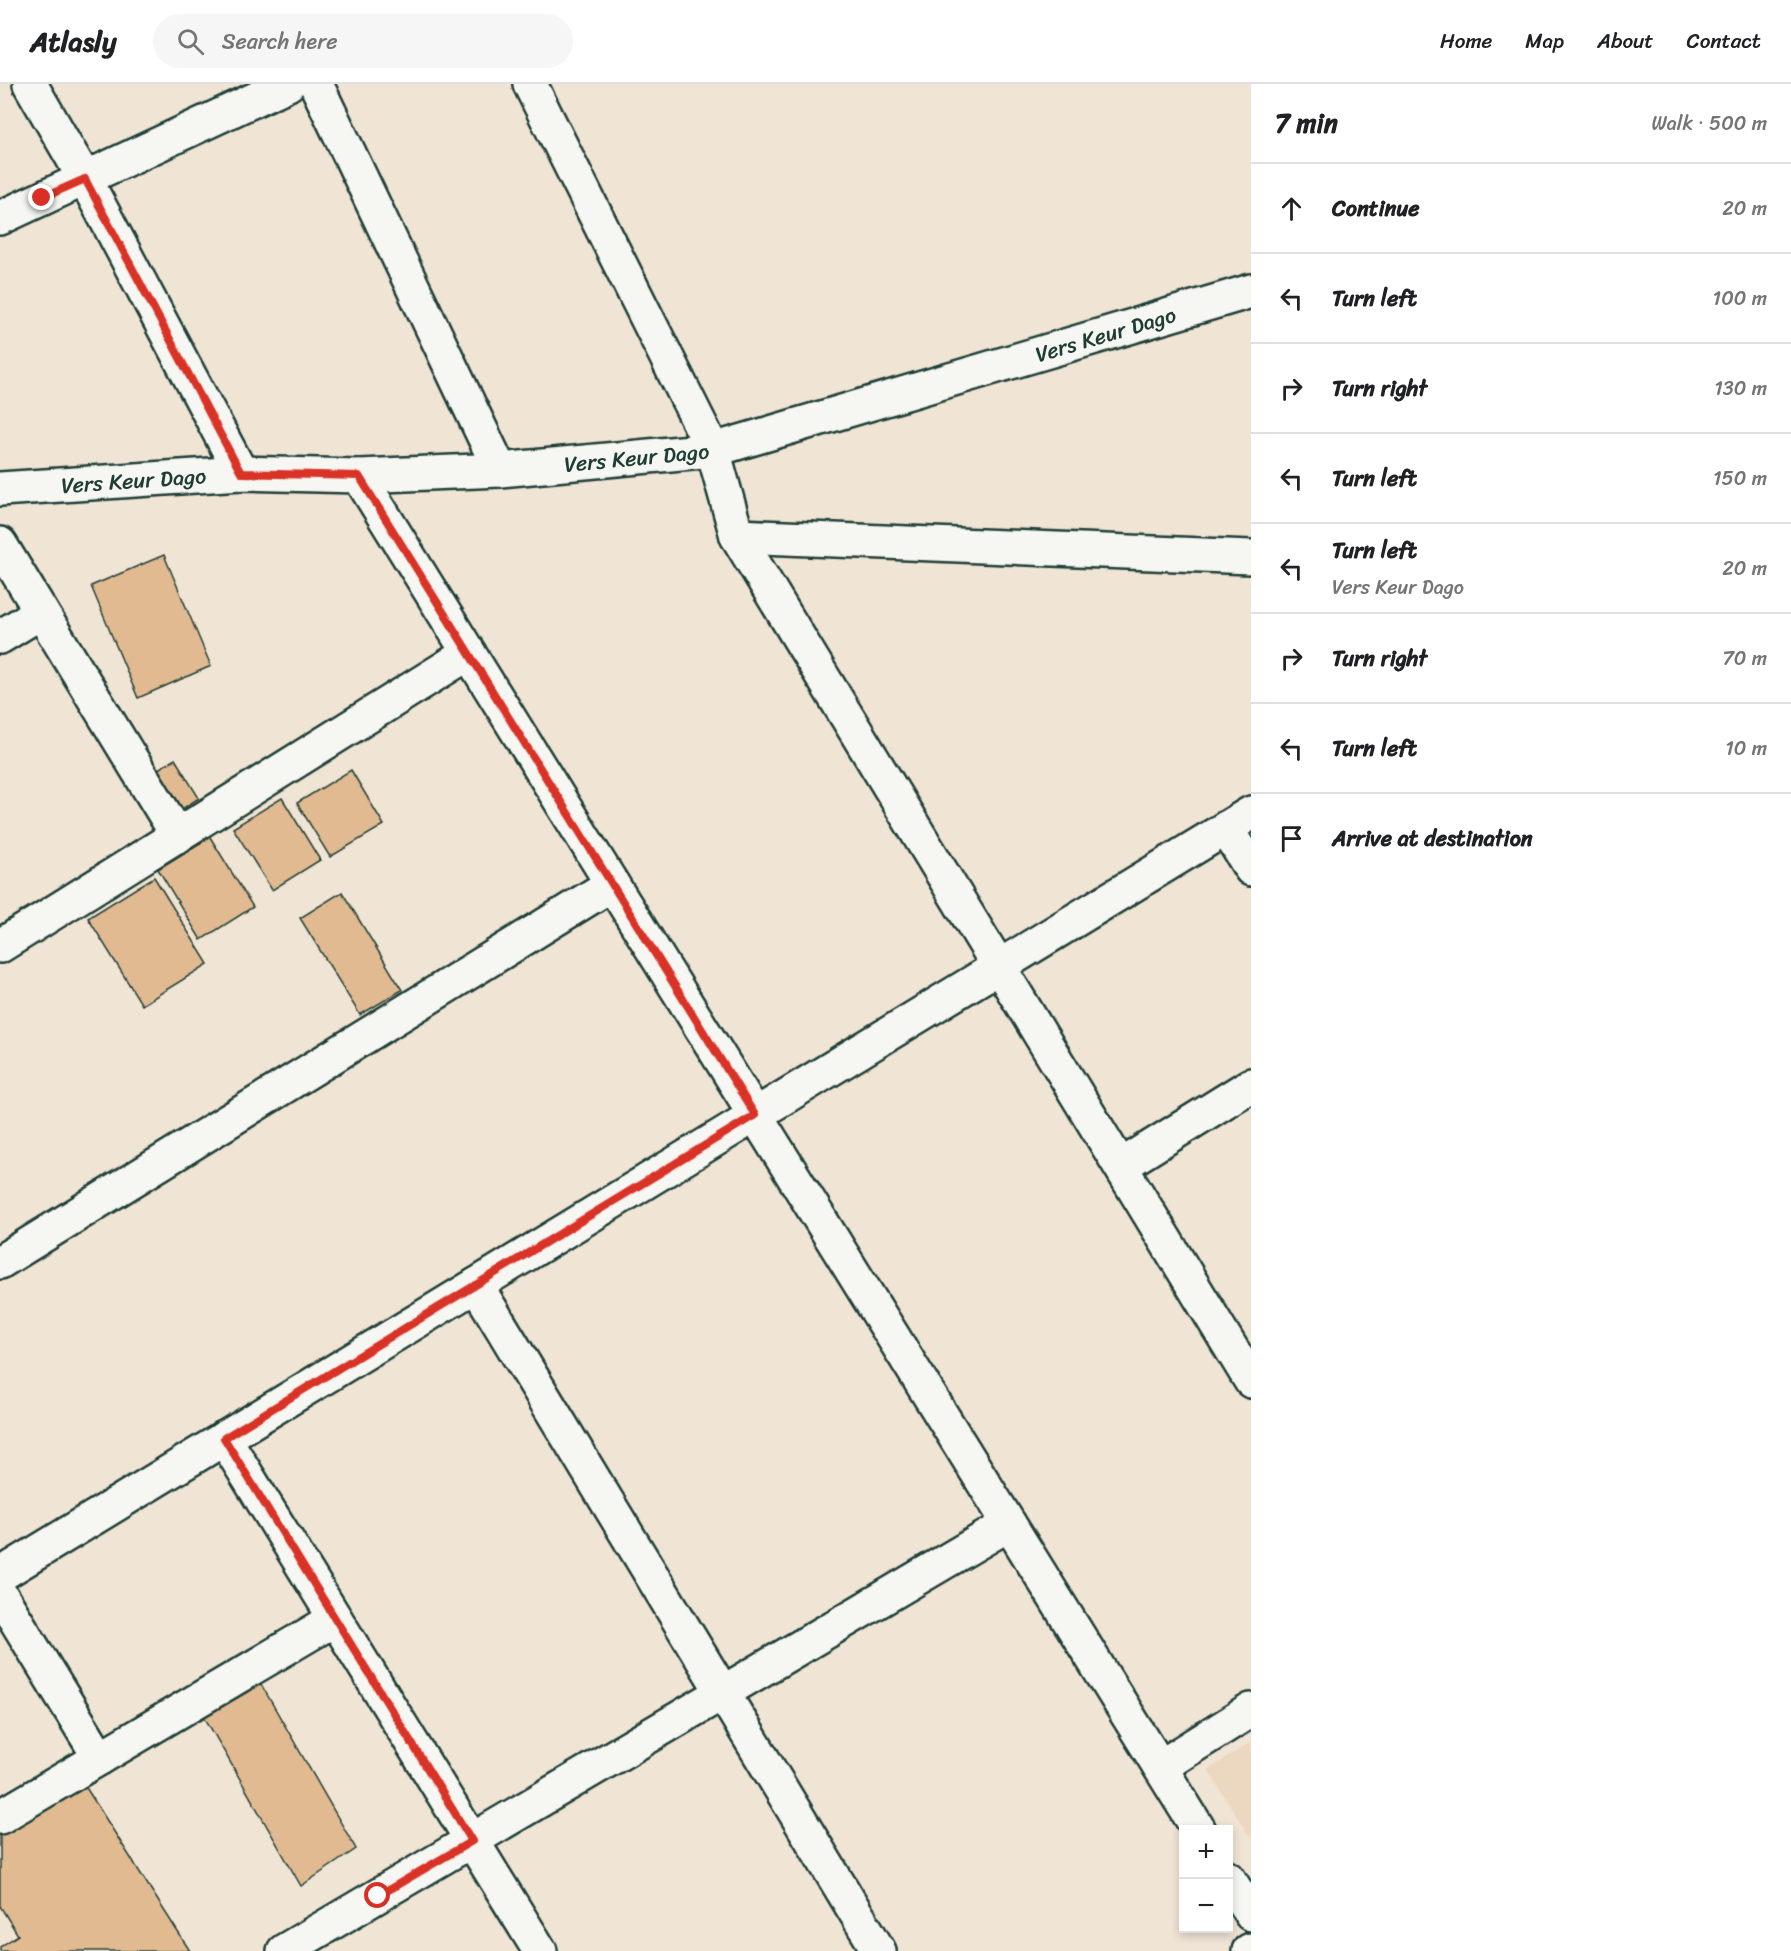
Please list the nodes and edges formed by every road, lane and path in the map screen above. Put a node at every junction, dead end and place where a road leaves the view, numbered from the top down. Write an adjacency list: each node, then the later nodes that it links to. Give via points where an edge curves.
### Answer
1 (30, 84): 5 (street)
2 (288, 84): 5 (street)
3 (316, 84): 9 (street)
4 (530, 84): 8 (street)
5 (85, 179): 6 (street); 10 (street)
6 (0, 218)
7 (1251, 291): 8 (street, Vers Keur Dago)
8 (713, 450): 9 (street, Vers Keur Dago); 13 (street)
9 (500, 470): 11 (street, Vers Keur Dago)
10 (241, 473): 11 (street, Vers Keur Dago); 12 (street, Vers Keur Dago)
11 (359, 476): 18 (street)
12 (0, 489)
13 (737, 536): 15 (street); 24 (street)
14 (0, 544): 16 (street)
15 (1251, 557)
16 (41, 612): 17 (street); 20 (street)
17 (0, 638)
18 (469, 653): 20 (street); 22 (street)
19 (1238, 820): 21 (street); 24 (street)
20 (178, 836): 23 (street)
21 (1251, 869)
22 (612, 884): 26 (street); 28 (street)
23 (0, 946)
24 (999, 966): 26 (street); 27 (street)
25 (1251, 1085): 27 (street)
26 (755, 1115): 29 (street); 32 (street)
27 (1121, 1166): 30 (street)
28 (4, 1251)
29 (476, 1285): 31 (street); 36 (street)
30 (1251, 1380)
31 (224, 1438): 33 (street); 35 (street)
32 (1009, 1524): 36 (street); 39 (street)
33 (0, 1575)
34 (0, 1594): 38 (street)
35 (335, 1619): 38 (street); 42 (street)
36 (722, 1693): 42 (street); 47 (street)
37 (1251, 1710): 39 (street)
38 (100, 1758): 40 (street)
39 (1160, 1767): 41 (street)
40 (0, 1817)
41 (1195, 1825)
42 (472, 1841): 45 (street); 46 (street)
43 (1229, 1879): 44 (street)
44 (1251, 1914)
45 (284, 1951)
46 (540, 1951)
47 (879, 1951)

